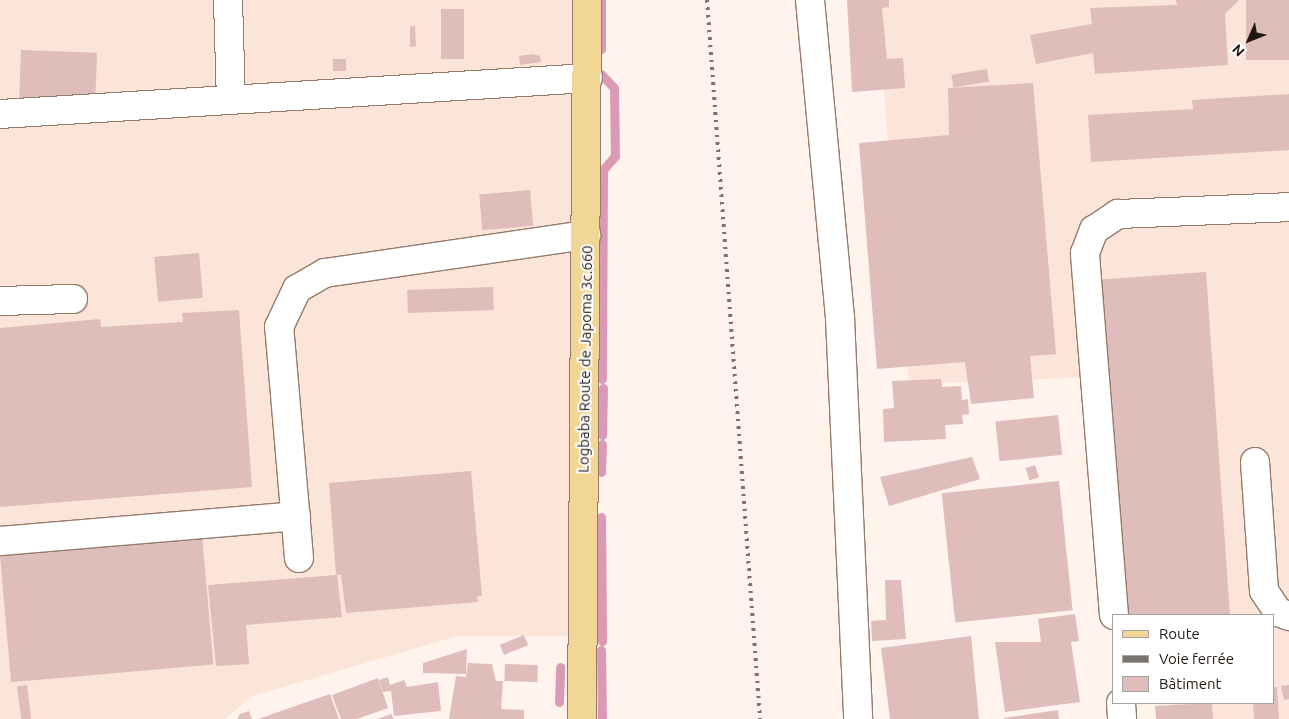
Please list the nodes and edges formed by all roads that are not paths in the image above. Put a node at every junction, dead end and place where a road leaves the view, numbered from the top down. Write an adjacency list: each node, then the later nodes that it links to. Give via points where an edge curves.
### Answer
1 (228, 0): 5 (street)
2 (587, 0): 4 (main road, Logbaba Route de Japoma 3c.660)
3 (810, 0): 19 (street, via 840,318)
4 (588, 78): 5 (street); 8 (main road, Logbaba Route de Japoma 3c.660)
5 (231, 100): 6 (street)
6 (0, 114)
7 (1289, 208): 15 (street, via 1118,214 1094,230 1085,253)
8 (586, 235): 12 (street, via 325,273 297,289 279,327); 18 (main road, Logbaba Route de Japoma 3c.660)
9 (73, 299): 10 (street)
10 (0, 301)
11 (1255, 462): 16 (street, via 1264,591 1278,612)
12 (296, 516): 13 (street); 14 (street)
13 (0, 541)
14 (299, 558)
15 (1114, 614)
16 (1289, 616)
17 (1121, 704): 20 (street)
18 (582, 719)
19 (858, 719)
20 (1122, 719)

